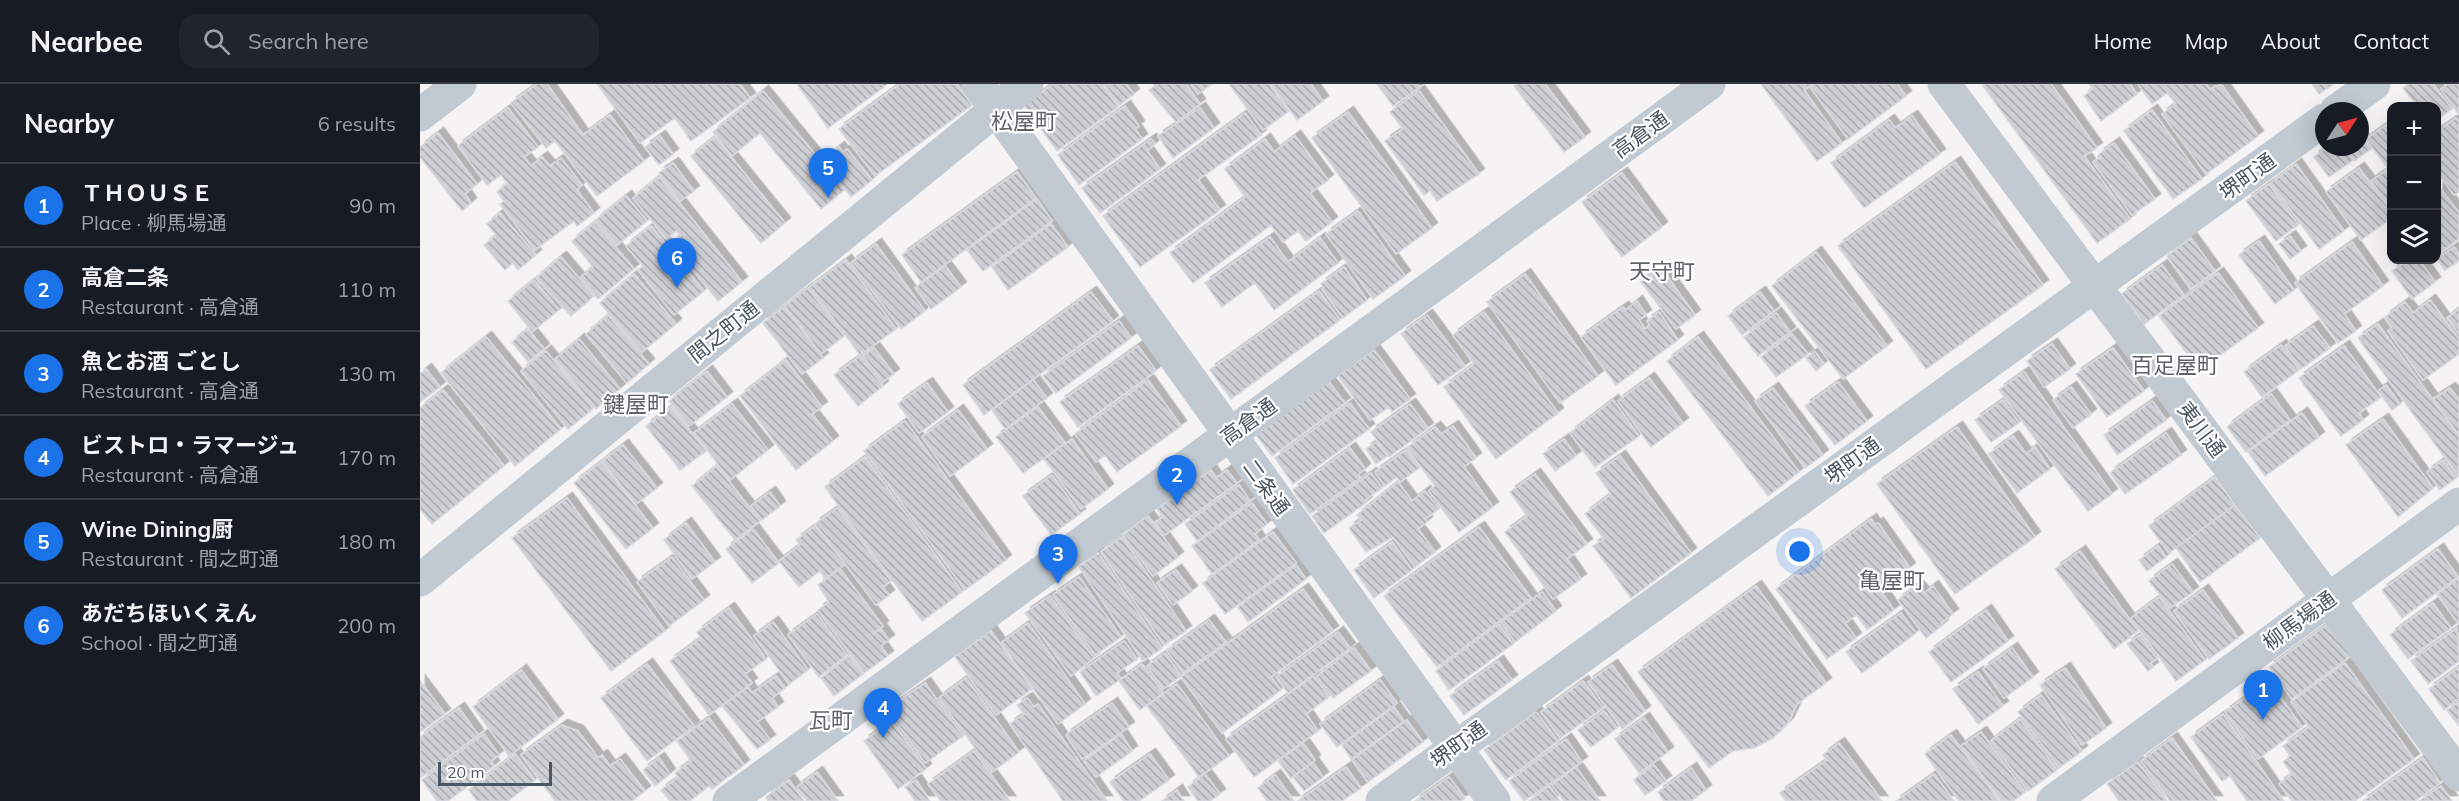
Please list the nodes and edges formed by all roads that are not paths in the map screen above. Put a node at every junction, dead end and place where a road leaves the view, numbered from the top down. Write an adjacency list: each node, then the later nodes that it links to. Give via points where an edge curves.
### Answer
1 (460, 84): 8 (street)
2 (1027, 84): 6 (street, 間之町通)
3 (1708, 84): 11 (street, 高倉通)
4 (1944, 84): 10 (street, 夷川通)
5 (2374, 84): 7 (street)
6 (986, 96): 11 (street, 二条通); 13 (street, 間之町通)
7 (2349, 102)
8 (420, 115)
9 (2315, 126): 10 (street, 堺町通)
10 (2095, 285): 14 (street, 夷川通); 15 (street, 堺町通)
11 (1229, 435): 15 (street, 二条通); 17 (street, 高倉通)
12 (2459, 504): 14 (street, 柳馬場通)
13 (420, 580)
14 (2329, 598): 16 (street, 夷川通); 20 (street, 柳馬場通)
15 (1454, 746): 18 (street, 堺町通); 19 (street, 二条通)
16 (2459, 775)
17 (729, 801)
18 (1382, 801)
19 (1494, 801)
20 (2053, 801)

